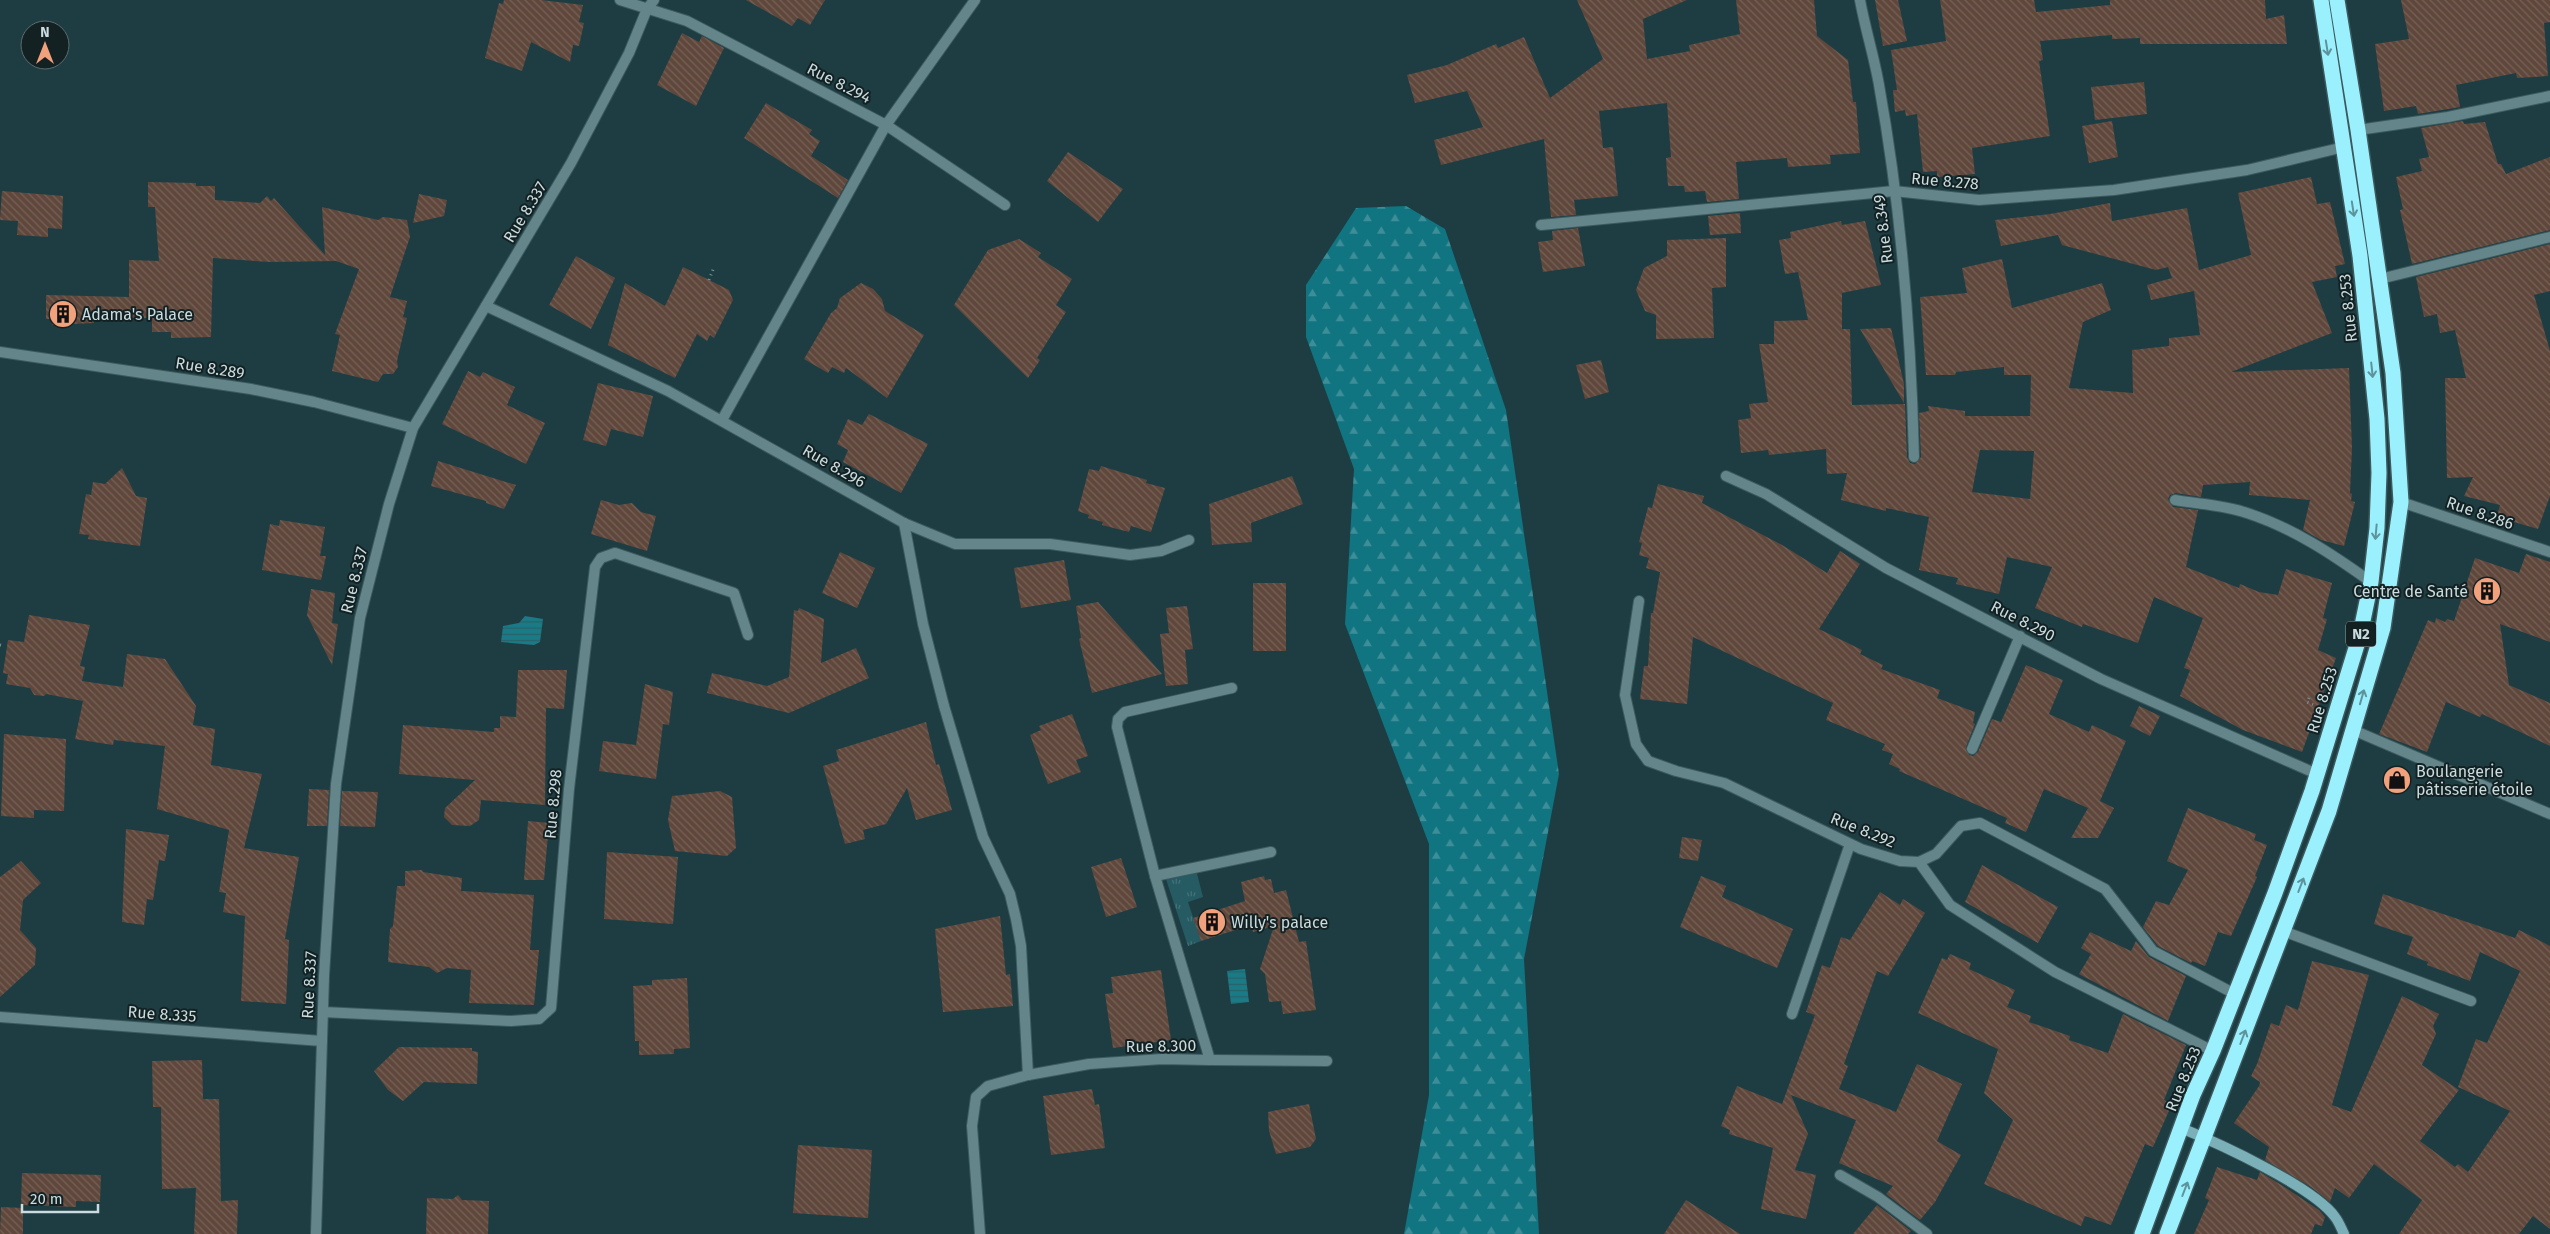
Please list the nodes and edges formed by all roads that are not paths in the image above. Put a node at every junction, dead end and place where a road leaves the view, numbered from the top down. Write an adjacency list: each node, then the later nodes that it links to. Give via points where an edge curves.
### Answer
1 (620, 0): 7 (street, Rue 8.294)
2 (654, 0): 7 (street, Rue 8.337)
3 (975, 0): 9 (street)
4 (1860, 0): 12 (street, Rue 8.349, via 1879,84)
5 (2321, 0): 11 (highway, Rue 8.253 / N2, one-way to 11)
6 (2337, 0): 10 (highway, N2)
7 (647, 9): 9 (street, Rue 8.294, via 687,21); 17 (street, Rue 8.337, via 629,53 571,163)
8 (2550, 96): 10 (street, via 2448,118)
9 (886, 125): 13 (street, Rue 8.294); 19 (street)
10 (2358, 130): 16 (highway, N2)
11 (2344, 147): 12 (street, Rue 8.278, via 2247,170 2114,190 1978,200); 28 (highway, Rue 8.253 / N2, one-way to 28, via 2360,256 2377,419 2378,491)
12 (1894, 191): 14 (street, Rue 8.278); 21 (street, Rue 8.349, via 1912,375)
13 (1005, 205)
14 (1542, 225)
15 (2550, 237): 16 (street)
16 (2380, 279): 24 (highway, N2, via 2393,373)
17 (486, 306): 19 (street, Rue 8.296, via 668,391); 20 (street, Rue 8.337)
18 (0, 352): 20 (street, Rue 8.289, via 251,389)
19 (722, 420): 25 (street, Rue 8.296)
20 (414, 428): 44 (street, Rue 8.337, via 389,504 360,618 336,784)
21 (1914, 457)
22 (1726, 476): 31 (street, Rue 8.290, via 1774,499 1886,568)
23 (2175, 500): 28 (street, via 2246,512 2284,527 2329,551)
24 (2401, 502): 27 (street, Rue 8.286); 33 (highway, N2, one-way to 24, via 2382,628)
25 (904, 524): 26 (street, Rue 8.296, via 955,544 1050,544 1130,555 1161,551); 51 (street, via 923,624 944,706 983,837 1007,886 1016,918 1021,946)
26 (1189, 540)
27 (2550, 552)
28 (2371, 582): 35 (highway, Rue 8.253 / N2, via 2360,635)
29 (1640, 601): 37 (street, Rue 8.292, via 1625,695 1636,744 1648,761 1724,783)
30 (748, 635): 44 (street, Rue 8.298, via 734,593 616,553 601,558 595,567 569,789 550,1008 539,1019 512,1021)
31 (2020, 636): 34 (street); 35 (street, Rue 8.290, via 2101,679)
32 (1232, 688): 40 (street, Rue 8.300, via 1125,712 1118,719 1117,727 1134,800)
33 (2353, 730): 36 (street); 41 (highway, N2, one-way to 33, via 2329,811)
34 (1972, 749)
35 (2317, 774): 42 (highway, Rue 8.253 / N2)
36 (2550, 814)
37 (1850, 844): 39 (street, Rue 8.292, via 1900,861); 45 (street)
38 (1271, 852): 40 (street)
39 (1919, 862): 42 (street, via 1936,854 1961,826 1980,824 2105,889 2153,951); 48 (street, via 1950,905 2054,972)
40 (1155, 876): 49 (street, Rue 8.300)
41 (2283, 931): 43 (street); 53 (highway, N2, one-way to 41)
42 (2235, 994): 48 (highway, Rue 8.253 / N2)
43 (2471, 1001)
44 (323, 1012): 47 (street, Rue 8.337)
45 (1792, 1014)
46 (0, 1017): 47 (street, Rue 8.335)
47 (322, 1041): 55 (street, Rue 8.337)
48 (2213, 1051): 52 (highway, Rue 8.253 / N2)
49 (1210, 1060): 50 (street); 51 (street, Rue 8.300, via 1162,1059 1089,1064)
50 (1327, 1061)
51 (1028, 1075): 56 (street, Rue 8.300, via 988,1086 976,1097 972,1126)
52 (2181, 1128): 53 (street); 58 (highway, Rue 8.253 / N2)
53 (2205, 1138): 59 (highway, N2, one-way to 53); 60 (street, via 2306,1191 2335,1216)
54 (1840, 1175): 57 (street, via 1878,1197)
55 (316, 1234)
56 (980, 1234)
57 (1927, 1234)
58 (2142, 1234)
59 (2167, 1234)
60 (2344, 1234)

